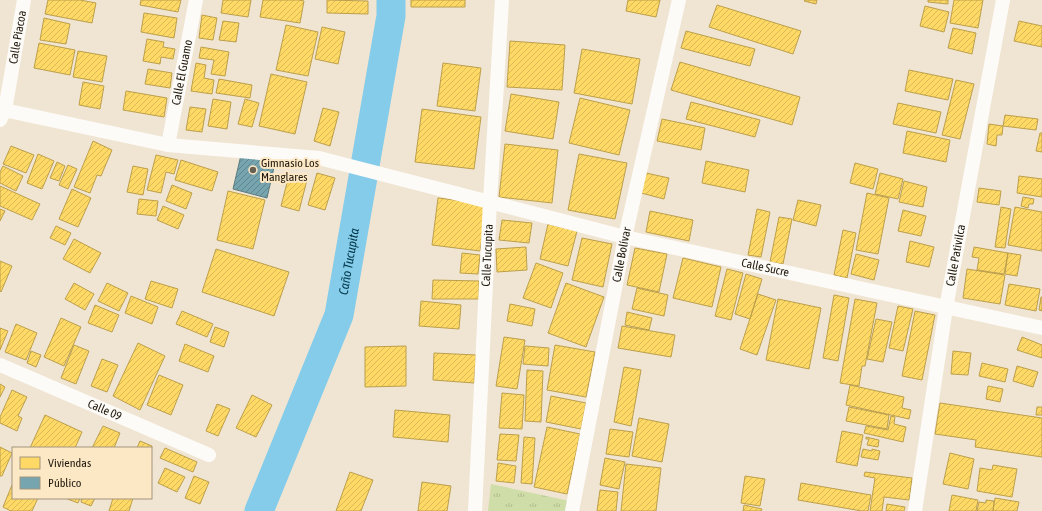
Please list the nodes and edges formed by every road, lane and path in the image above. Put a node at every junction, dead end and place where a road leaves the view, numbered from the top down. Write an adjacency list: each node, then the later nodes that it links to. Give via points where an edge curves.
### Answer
1 (24, 0): 6 (street, Calle Piacoa)
2 (196, 0): 7 (street, Calle El Guamo)
3 (502, 0): 8 (street, Calle Tucupita)
4 (679, 0): 9 (street, Calle Bolívar)
5 (1003, 0): 10 (street, Calle Pativilca)
6 (2, 113): 7 (street, Calle Sucre)
7 (168, 145): 8 (street, Calle Sucre, via 319,158)
8 (490, 201): 9 (street, Calle Sucre); 14 (street, Calle Tucupita)
9 (625, 237): 10 (street, Calle Sucre); 15 (street, Calle Bolívar)
10 (946, 308): 11 (street, Calle Sucre); 16 (street, Calle Pativilca)
11 (1042, 328)
12 (0, 365): 13 (street, Calle 09)
13 (209, 455)
14 (475, 511)
15 (572, 511)
16 (915, 511)

